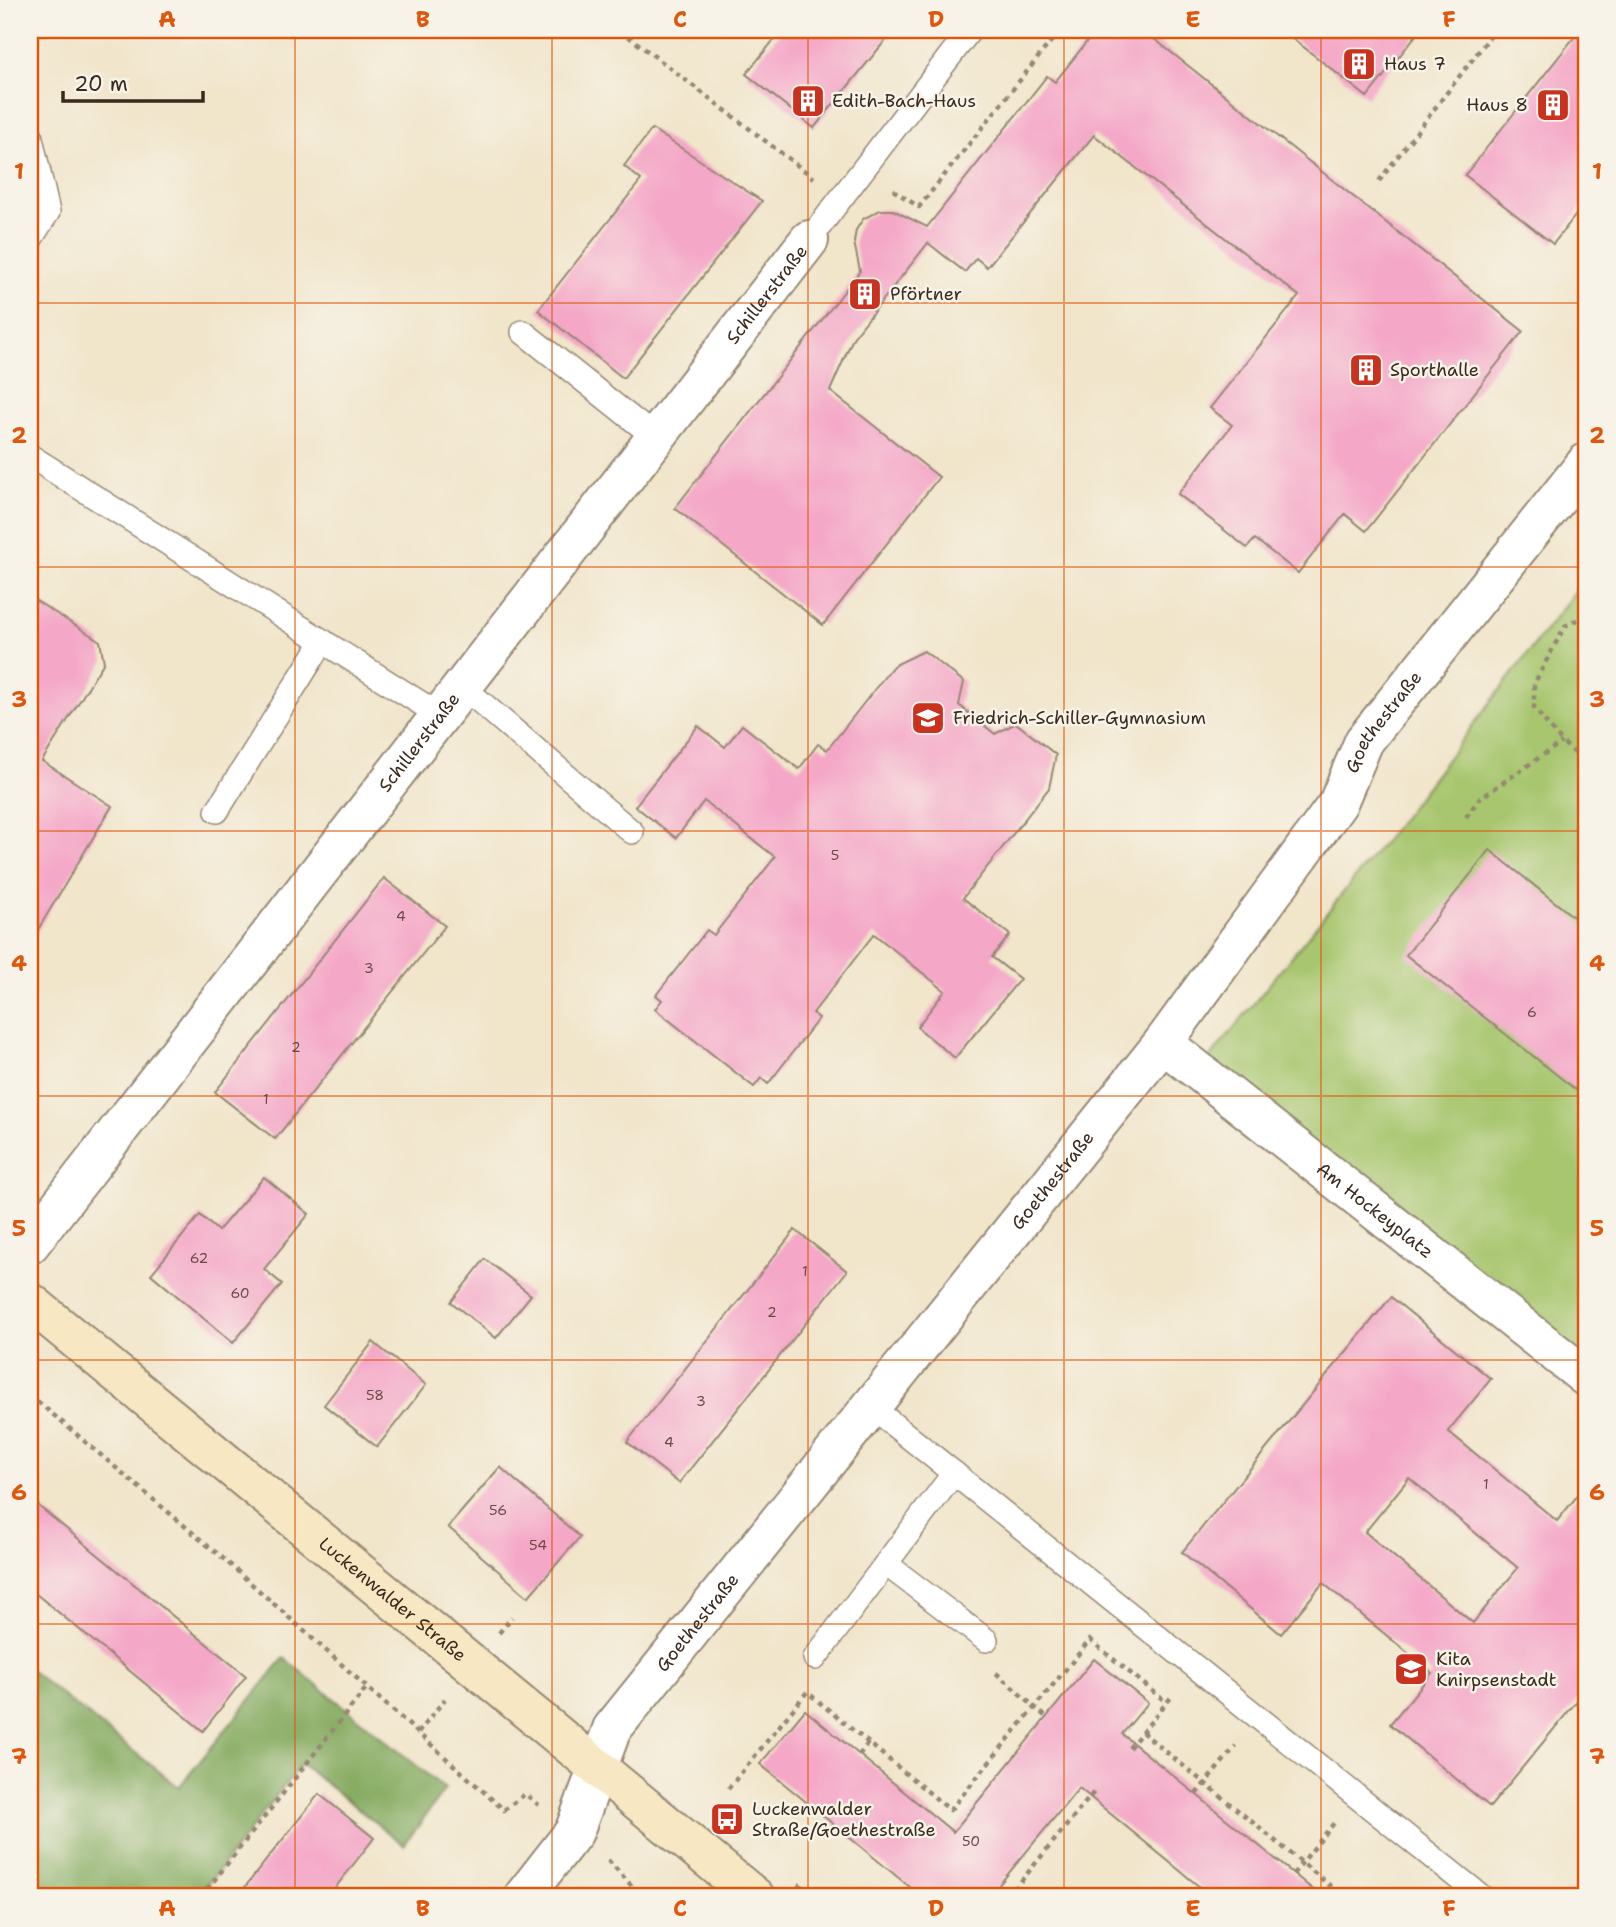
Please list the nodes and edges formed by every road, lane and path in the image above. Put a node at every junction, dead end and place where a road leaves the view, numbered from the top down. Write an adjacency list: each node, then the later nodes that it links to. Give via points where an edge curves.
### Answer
1 (622, 30): 8 (path)
2 (970, 30): 6 (lane)
3 (1060, 30): 6 (path, via 919,208)
4 (1495, 30): 7 (path)
5 (30, 134): 9 (lane, via 48,212)
6 (865, 170): 8 (lane)
7 (1379, 181)
8 (843, 200): 10 (lane)
9 (30, 240)
10 (809, 240): 12 (street, Schillerstraße)
11 (523, 332): 12 (lane)
12 (656, 438): 17 (street, Schillerstraße)
13 (30, 456): 16 (lane)
14 (1586, 463): 23 (street, Goethestraße, via 1364,741 1338,803)
15 (1586, 615): 18 (path, via 1565,626 1534,684 1534,708)
16 (323, 641): 17 (lane); 20 (lane)
17 (452, 701): 22 (lane); 24 (street, Schillerstraße)
18 (1562, 742): 19 (path); 21 (path, via 1479,799)
19 (1586, 762)
20 (217, 811)
21 (1466, 817)
22 (632, 832)
23 (1163, 1043): 26 (street, Am Hockeyplatz); 28 (street, Goethestraße)
24 (30, 1244)
25 (30, 1302): 43 (main road, Luckenwalder Straße)
26 (1586, 1377)
27 (30, 1395): 34 (path, via 226,1560)
28 (869, 1405): 29 (lane); 43 (street, Goethestraße, via 612,1729)
29 (954, 1473): 30 (lane); 33 (lane)
30 (886, 1564): 31 (lane); 32 (lane)
31 (986, 1640): 36 (path, via 982,1658)
32 (815, 1658)
33 (1195, 1667): 35 (path); 38 (lane)
34 (367, 1687): 49 (path, via 504,1810 525,1794); 52 (path)
35 (1166, 1703): 36 (path, via 1090,1640); 39 (path)
36 (1035, 1707): 37 (path); 40 (path, via 950,1810)
37 (1046, 1717)
38 (1259, 1718): 44 (path); 48 (lane)
39 (1142, 1732): 41 (path); 44 (path)
40 (869, 1743): 42 (path); 45 (path, via 807,1692)
41 (1129, 1748)
42 (859, 1755)
43 (597, 1768): 49 (street, Goethestraße); 55 (main road, Luckenwalder Straße)
44 (1205, 1784): 47 (path); 50 (path)
45 (728, 1789)
46 (1094, 1792): 56 (path)
47 (1196, 1794)
48 (1356, 1796): 50 (path); 58 (lane)
49 (574, 1832): 53 (street, Goethestraße); 54 (path, via 605,1856)
50 (1301, 1863): 51 (path); 57 (path)
51 (1293, 1874)
52 (201, 1897)
53 (523, 1897)
54 (642, 1897)
55 (755, 1897)
56 (1008, 1897)
57 (1344, 1897)
58 (1482, 1897)

